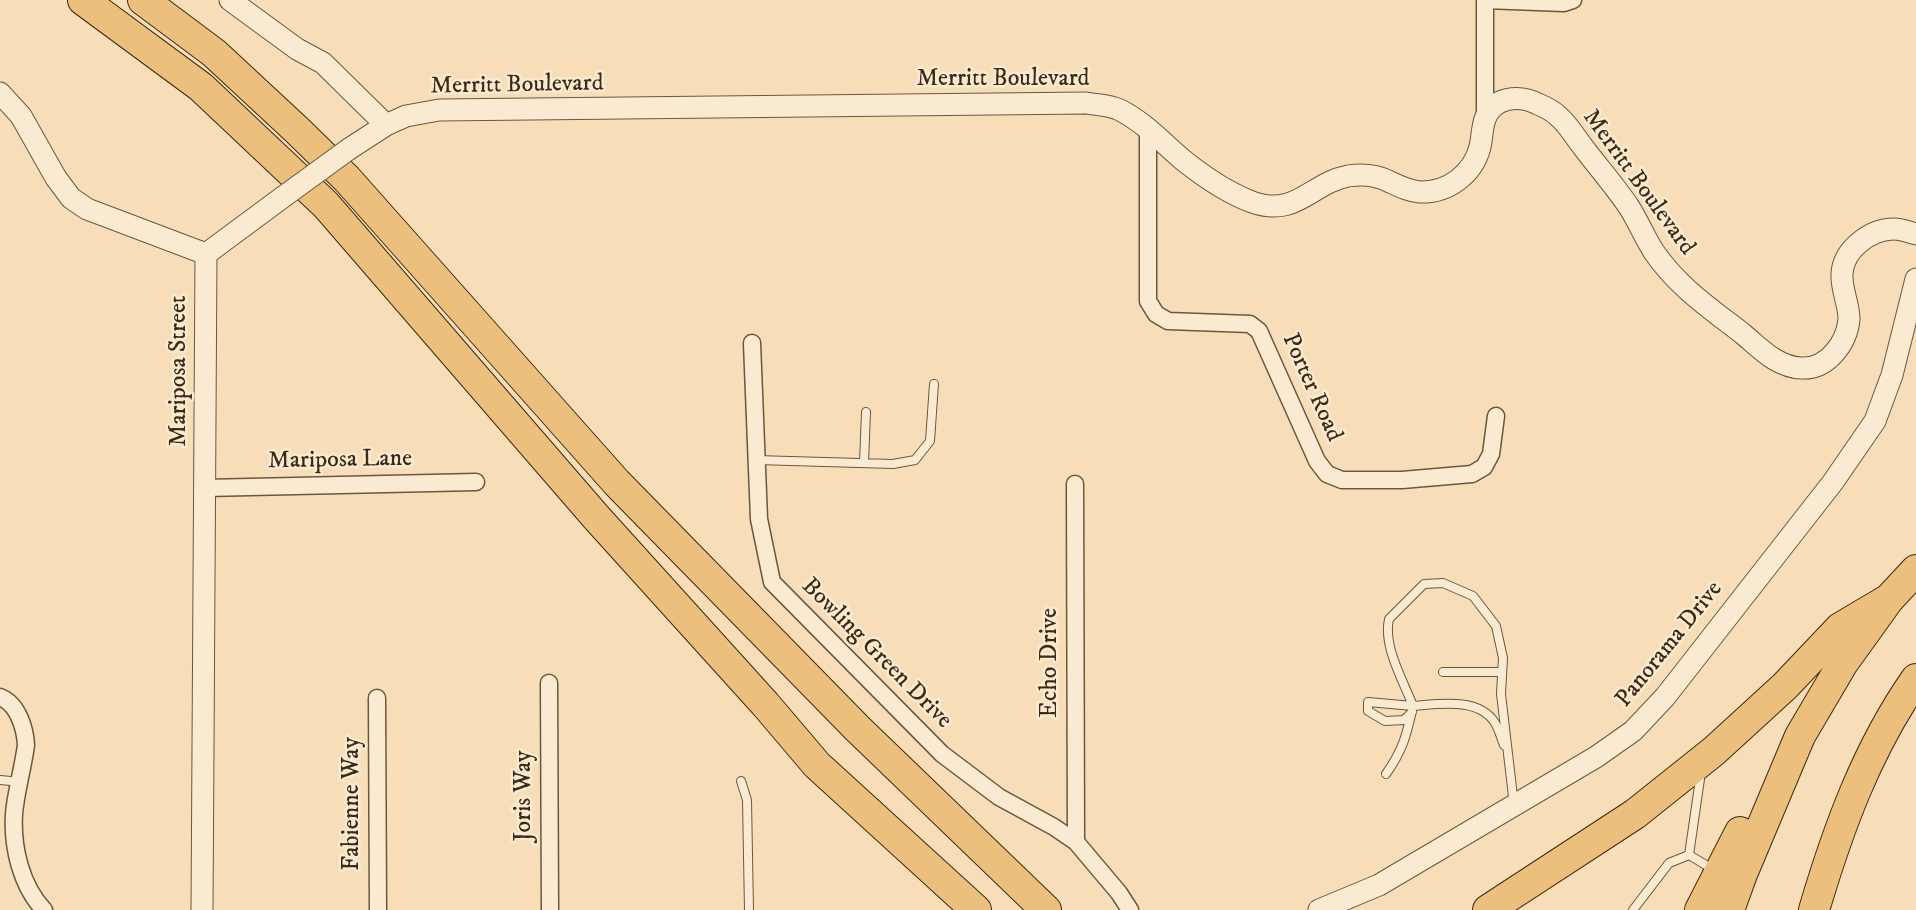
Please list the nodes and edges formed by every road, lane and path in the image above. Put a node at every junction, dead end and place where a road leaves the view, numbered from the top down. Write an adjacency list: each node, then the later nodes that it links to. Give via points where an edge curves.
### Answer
1 (83, 0): 47 (highway, via 201,87 326,205 817,765)
2 (143, 0): 48 (highway, via 214,53 347,179 617,483 858,729)
3 (230, 0): 8 (street, via 323,63)
4 (1485, 0): 5 (street); 7 (street)
5 (1573, 0)
6 (0, 93): 11 (street, via 21,116 71,198 87,209)
7 (1485, 120): 9 (street, Merritt Boulevard, via 1473,165 1448,186 1417,192 1378,177 1358,175 1336,179 1298,201 1276,206 1255,203 1220,186 1186,163); 10 (street, Merritt Boulevard, via 1490,110 1504,99 1529,100 1558,116 1629,207 1655,253 1679,283 1778,362 1802,369 1835,354 1843,340 1849,317 1842,284 1845,258 1877,231 1895,229)
8 (386, 125): 9 (street, Merritt Boulevard, via 406,116 439,110 1086,103 1117,108); 11 (street, bridge)
9 (1148, 127): 16 (street, Porter Road, via 1148,301 1156,314 1168,321 1250,324 1260,331 1317,461 1327,474 1342,480 1402,480 1472,474 1484,467 1491,454)
10 (1916, 234)
11 (206, 254): 21 (street, Mariposa Street)
12 (1916, 279): 38 (street, Panorama Drive, via 1892,375 1875,421 1833,482 1665,697 1633,731)
13 (752, 343): 17 (street, Bowling Green Drive)
14 (934, 384): 18 (lane, via 930,441 915,460 893,465)
15 (866, 412): 18 (lane)
16 (1496, 416)
17 (756, 460): 18 (lane); 39 (street, Bowling Green Drive, via 759,519 772,582 942,754 999,797)
18 (864, 463)
19 (477, 482): 21 (street, Mariposa Lane)
20 (1075, 484): 39 (street, Echo Drive)
21 (206, 488): 43 (street, Mariposa Street)
22 (1916, 570): 23 (highway)
23 (1889, 599): 31 (highway, via 1843,663); 33 (highway, via 1840,628 1785,686)
24 (1443, 672): 25 (lane)
25 (1502, 672): 30 (lane, via 1496,626 1473,596 1443,583 1424,584 1389,619 1387,626 1391,652); 32 (lane)
26 (1916, 679): 55 (highway, via 1851,799)
27 (549, 683): 45 (street, Joris Way)
28 (0, 697): 37 (street, via 11,705 24,728)
29 (377, 698): 44 (street, Fabienne Way)
30 (1413, 709): 30 (lane, via 1368,702 1368,711 1385,721 1404,720); 32 (lane, via 1456,704 1483,710 1494,722); 34 (lane, via 1404,745)
31 (1800, 736): 41 (highway, via 1743,826); 54 (highway)
32 (1508, 754): 38 (lane)
33 (1703, 760): 40 (lane); 51 (highway, via 1635,814)
34 (1386, 774)
35 (0, 780): 37 (lane)
36 (741, 781): 46 (lane, via 747,800)
37 (21, 782): 42 (street, via 14,816 16,846 28,888)
38 (1514, 806): 50 (street, Panorama Drive, via 1380,885)
39 (1076, 842): 49 (street, Bowling Green Drive)
40 (1689, 855): 41 (lane); 52 (lane, via 1669,863)
41 (1719, 873): 53 (highway)
42 (44, 910)
43 (202, 910)
44 (378, 910)
45 (550, 910)
46 (749, 910)
47 (976, 910)
48 (1046, 910)
49 (1130, 910)
50 (1319, 910)
51 (1488, 910)
52 (1633, 910)
53 (1700, 910)
54 (1729, 910)
55 (1814, 910)

